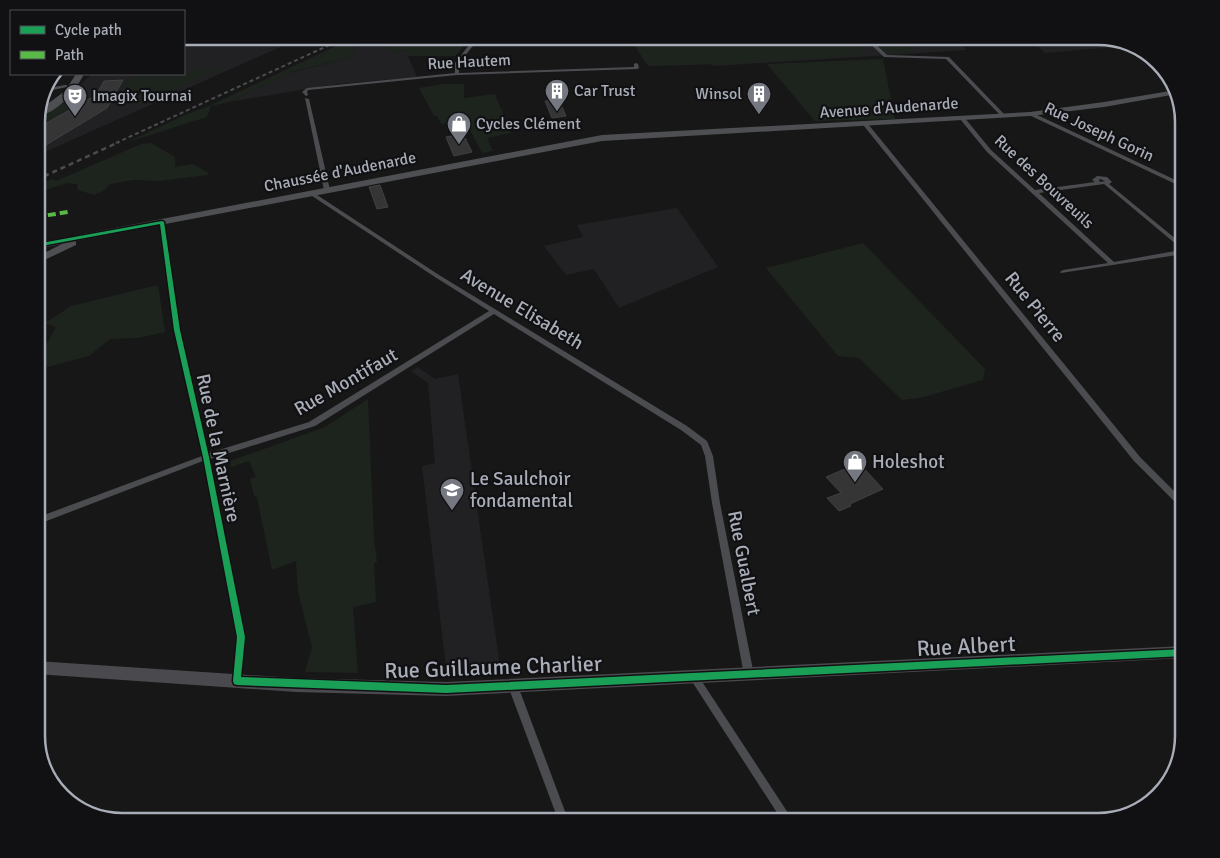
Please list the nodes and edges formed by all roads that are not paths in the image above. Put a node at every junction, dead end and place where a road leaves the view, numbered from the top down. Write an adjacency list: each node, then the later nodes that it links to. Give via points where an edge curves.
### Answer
1 (472, 45): 4 (street, via 457,63)
2 (874, 45): 13 (street, via 886,56 947,58)
3 (636, 64): 4 (street, Rue Hautem, via 637,68)
4 (457, 74): 18 (street, Rue Hautem, via 307,89 304,92)
5 (71, 75): 7 (main road)
6 (80, 75): 11 (main road, via 64,98)
7 (65, 86): 8 (street); 10 (main road)
8 (53, 89)
9 (1169, 93): 12 (main road, Avenue d'Audenarde)
10 (48, 102)
11 (47, 109)
12 (1031, 114): 13 (main road, Avenue d'Audenarde); 17 (street, Rue Joseph Gorin)
13 (1003, 115): 14 (main road, Avenue d'Audenarde)
14 (962, 118): 15 (main road, Avenue d'Audenarde); 19 (street, Rue des Bouvreuils, via 989,151)
15 (866, 125): 16 (main road, Avenue d'Audenarde); 32 (street, Rue Pierre, via 1137,459)
16 (602, 138): 18 (main road, Chaussée d'Audenarde)
17 (1175, 182)
18 (326, 190): 20 (main road, Chaussée d'Audenarde)
19 (1035, 192): 22 (street, via 1098,182 1106,184); 27 (street, Rue des Bouvreuils)
20 (311, 193): 21 (main road, Chaussée d'Audenarde); 29 (street, Avenue Elisabeth)
21 (162, 222): 24 (main road, Chaussée d'Audenarde, via 84,237); 31 (street, Rue de la Marnière, via 177,330)
22 (1175, 243)
23 (45, 247): 24 (main road, Chaussée d'Audenarde)
24 (52, 248): 26 (main road)
25 (1175, 253): 27 (street)
26 (45, 254)
27 (1112, 263): 28 (street)
28 (1063, 272)
29 (494, 311): 30 (street, Avenue Elisabeth, via 684,428 704,443); 31 (street, Rue Montifaut, via 312,424)
30 (709, 456): 36 (street, Rue Gualbert)
31 (206, 457): 33 (street, Rue Montifaut); 38 (street, Rue de la Marnière, via 240,637)
32 (1175, 497)
33 (45, 519)
34 (1175, 652): 36 (street, Rue Albert)
35 (45, 669): 38 (street, Rue Guillaume Charlier)
36 (749, 675): 37 (street, Rue Guillaume Charlier)
37 (694, 677): 39 (street, Rue Guillaume Charlier); 41 (street)
38 (237, 681): 39 (street, Rue Guillaume Charlier, via 446,689)
39 (513, 686): 40 (street)
40 (561, 813)
41 (783, 813)

